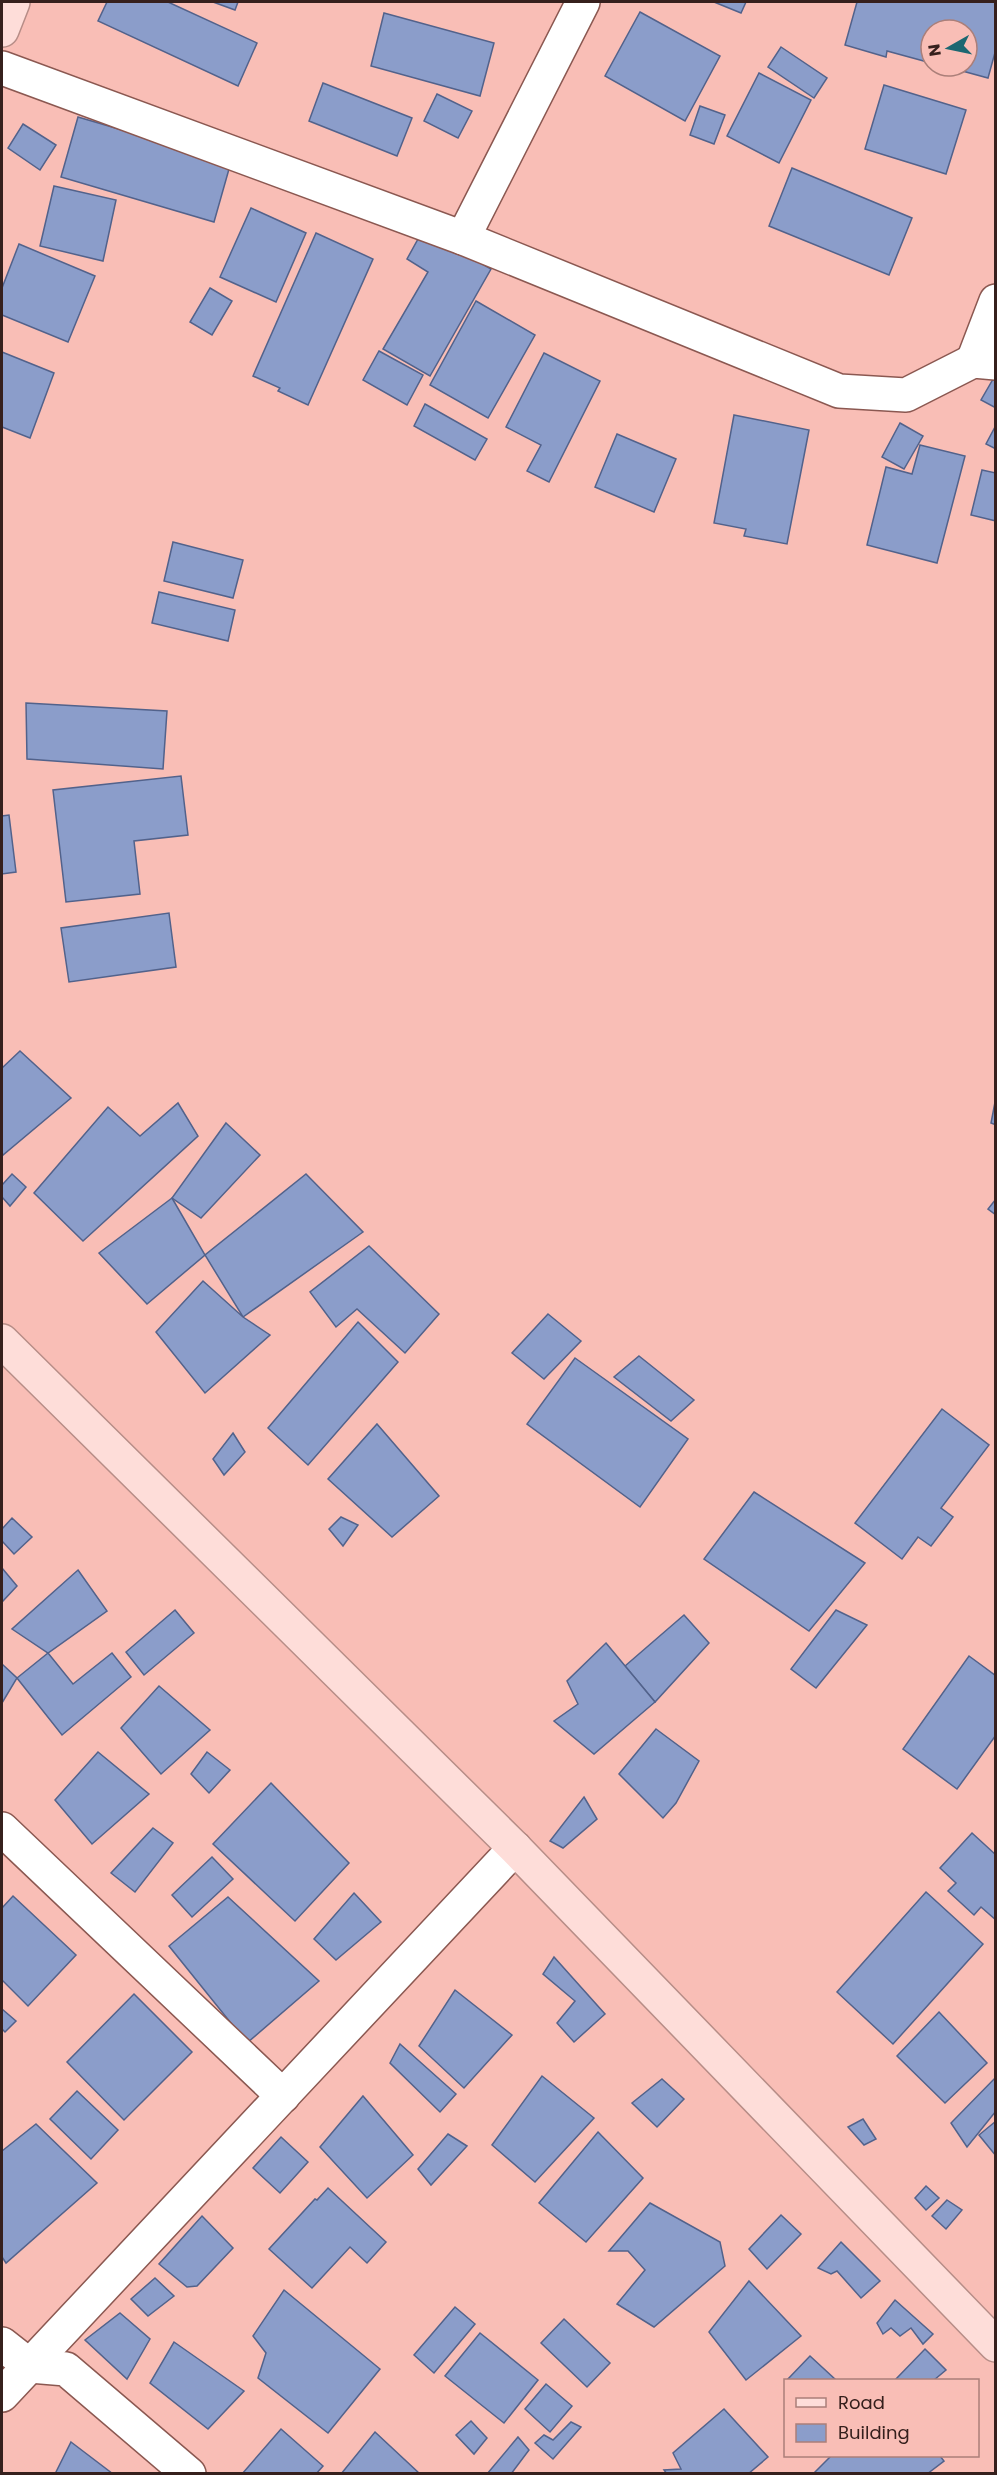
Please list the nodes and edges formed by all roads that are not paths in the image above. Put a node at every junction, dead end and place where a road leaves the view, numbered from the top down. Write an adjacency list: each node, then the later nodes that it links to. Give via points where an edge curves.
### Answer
1 (13, 2): 3 (main road)
2 (583, 2): 5 (street)
3 (2, 30)
4 (2, 68): 5 (street)
5 (464, 238): 7 (street, via 839,391 906,394)
6 (996, 301): 7 (street)
7 (984, 362)
8 (2, 1341): 10 (main road)
9 (2, 1829): 11 (street)
10 (515, 1848): 11 (street); 13 (main road)
11 (283, 2096): 14 (street)
12 (2, 2344): 14 (street)
13 (996, 2345)
14 (30, 2366): 15 (street); 16 (street, via 66,2369)
15 (2, 2395)
16 (189, 2474)

